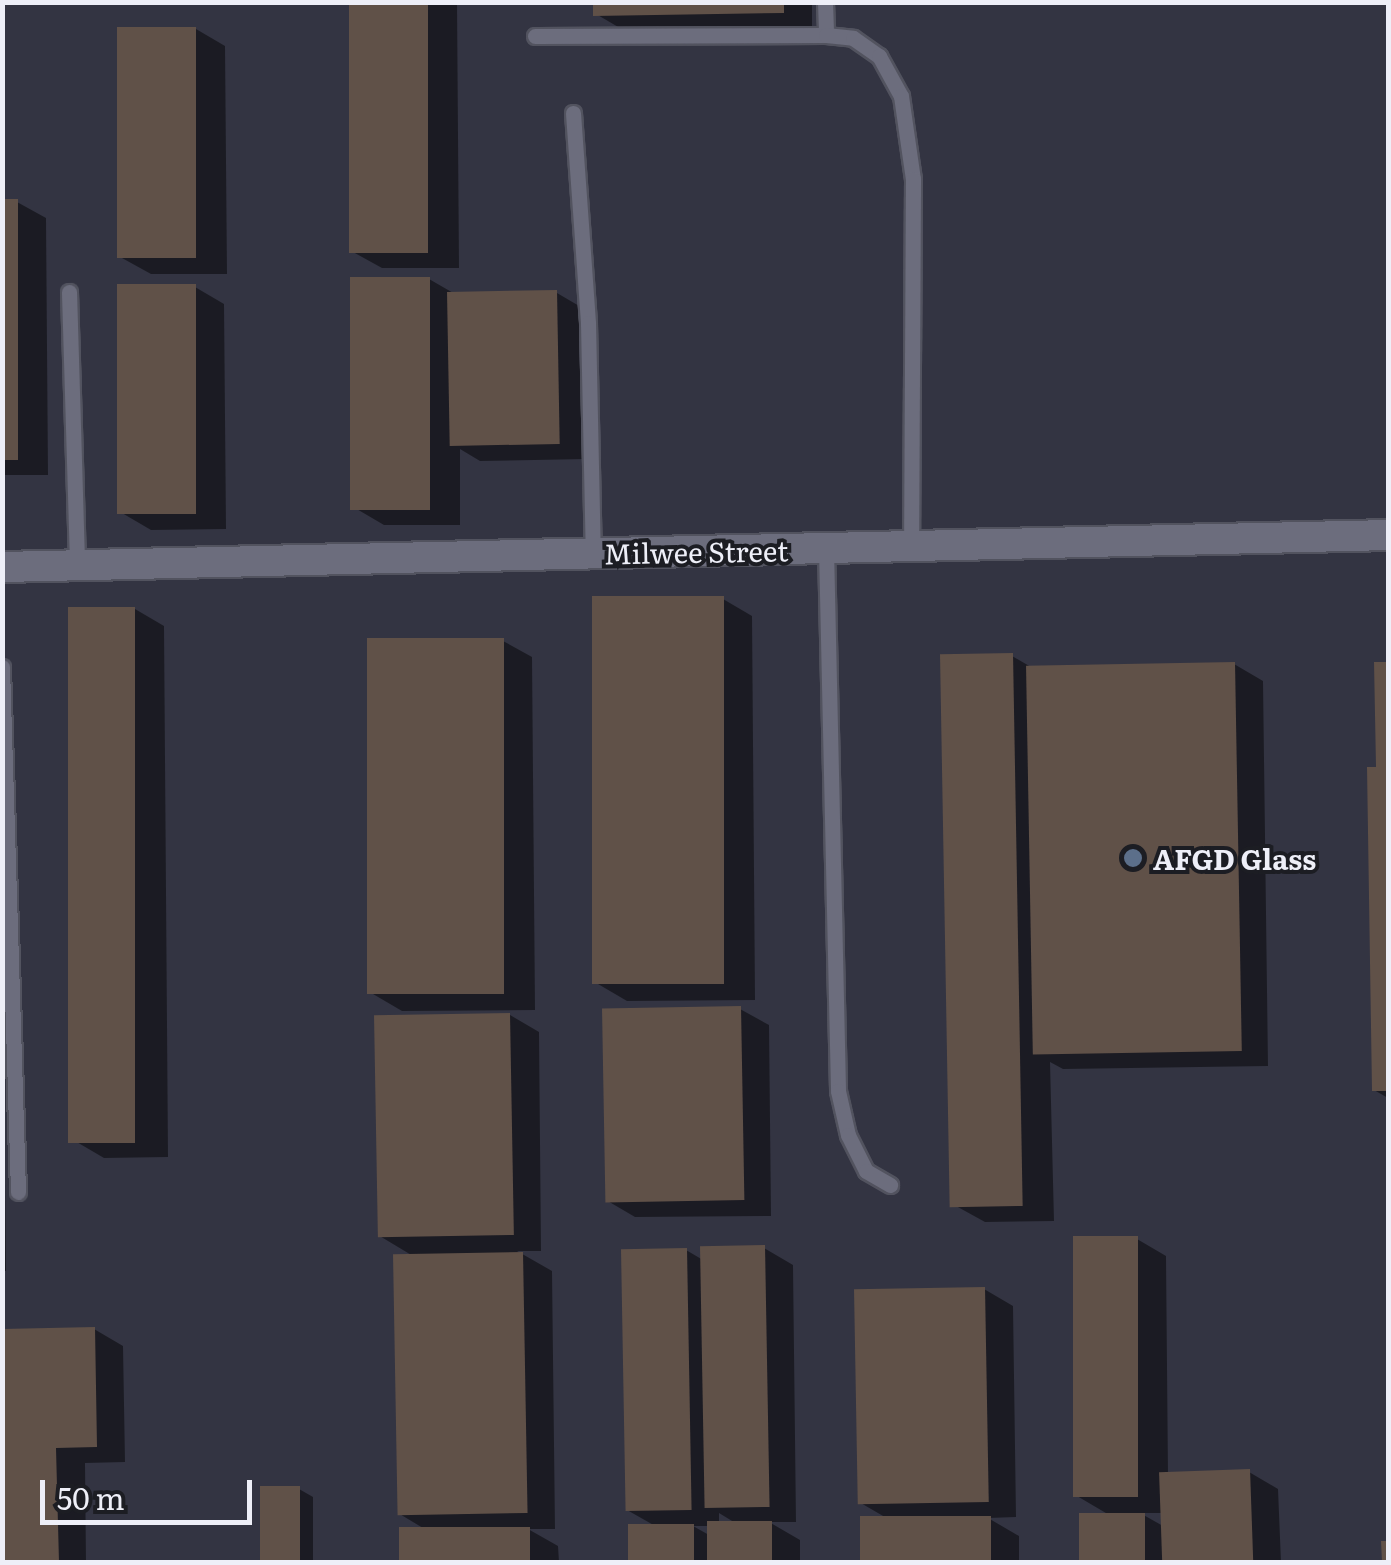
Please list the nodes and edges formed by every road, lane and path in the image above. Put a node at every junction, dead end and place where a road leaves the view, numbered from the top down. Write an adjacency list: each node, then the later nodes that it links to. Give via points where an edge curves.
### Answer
1 (825, 2): 2 (lane)
2 (826, 35): 3 (lane); 7 (lane, via 853,38 879,56 900,96 913,179)
3 (535, 36)
4 (573, 113): 9 (lane, via 588,323)
5 (69, 292): 10 (lane)
6 (1388, 535): 7 (street, Milwee Street)
7 (911, 546): 8 (street, Milwee Street)
8 (826, 548): 9 (street, Milwee Street); 13 (lane, via 838,1091 866,1172)
9 (593, 553): 10 (street, Milwee Street)
10 (78, 565): 11 (street, Milwee Street)
11 (2, 566)
12 (2, 666): 14 (lane)
13 (890, 1185)
14 (18, 1192)

